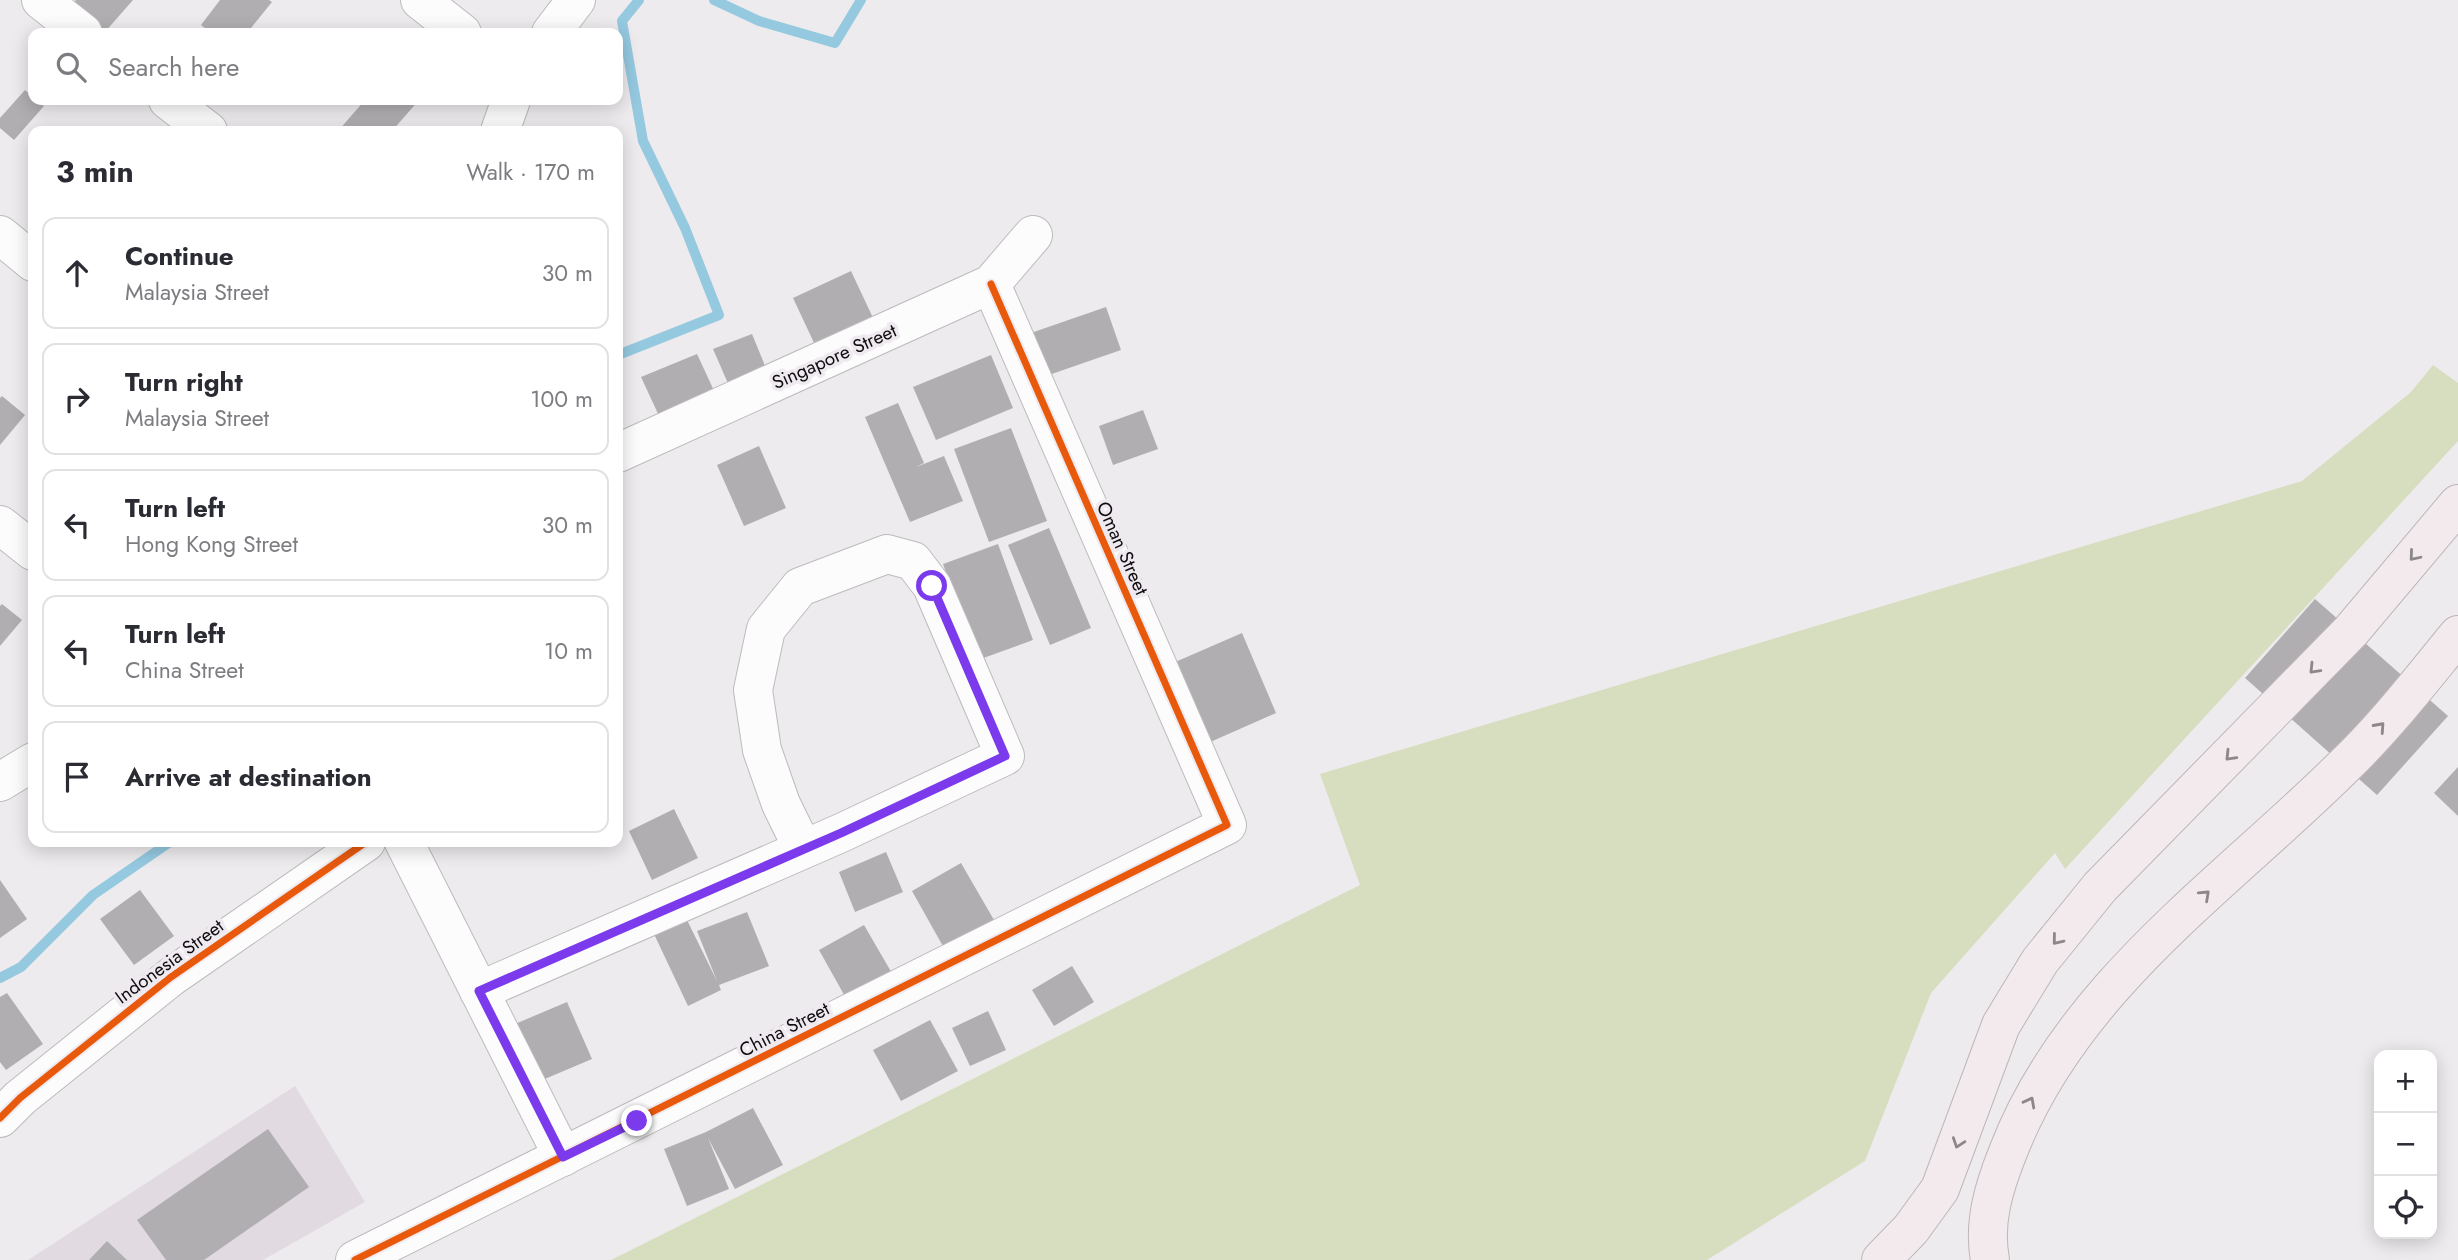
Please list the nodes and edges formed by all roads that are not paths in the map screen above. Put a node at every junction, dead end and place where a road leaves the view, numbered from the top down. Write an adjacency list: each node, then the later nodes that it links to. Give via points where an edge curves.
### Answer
1 (41, 0): 4 (street)
2 (420, 0): 5 (street)
3 (576, 0): 6 (street)
4 (77, 28)
5 (456, 28)
6 (555, 28)
7 (174, 105): 10 (street)
8 (509, 105): 11 (street)
9 (524, 105): 12 (street)
10 (202, 126)
11 (502, 126)
12 (529, 126)
13 (0, 235): 15 (street)
14 (1032, 235): 16 (street, Singapore Street)
15 (28, 258)
16 (991, 284): 17 (street, Singapore Street); 24 (street, Oman Street)
17 (623, 451)
18 (2458, 504): 32 (highway, one-way to 32, via 2351,631 2101,887 2040,961 2001,1025 1940,1189)
19 (0, 525): 20 (street)
20 (28, 547)
21 (2458, 635): 33 (highway, one-way to 21, via 1989,1210 1997,1181 2029,1104 2073,1033 2155,941 2344,766)
22 (28, 765): 23 (street)
23 (0, 782)
24 (1227, 825): 30 (street, China Street)
25 (359, 847): 29 (street, Indonesia Street, via 171,976)
26 (407, 847): 28 (street)
27 (803, 849): 27 (street, via 1005,756 932,586 913,561 887,554 800,587 766,629 753,690 762,750); 28 (street)
28 (479, 991): 30 (street)
29 (0, 1118)
30 (563, 1157): 31 (street, China Street)
31 (355, 1260)
32 (1881, 1260)
33 (1990, 1260)

